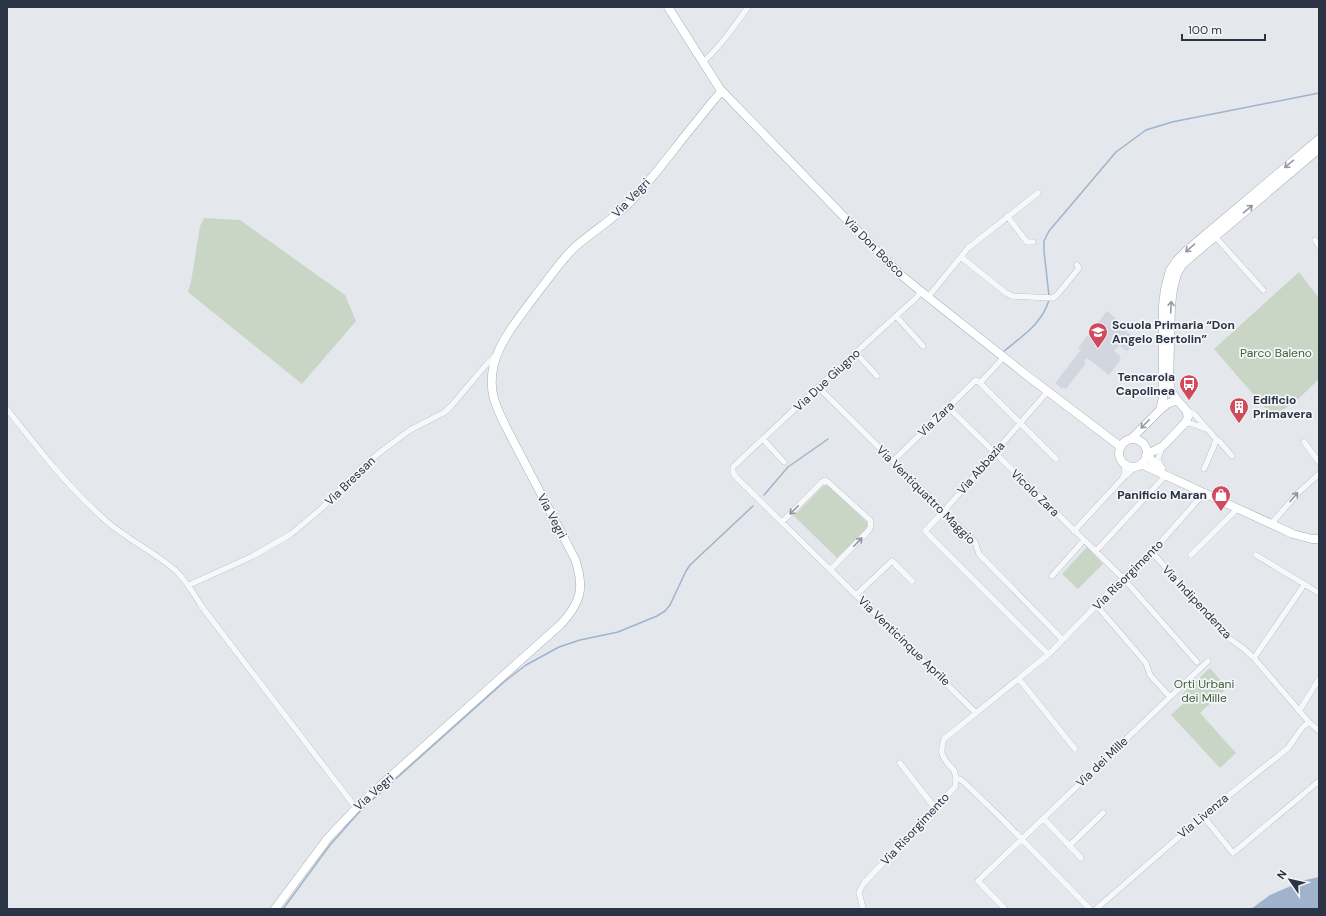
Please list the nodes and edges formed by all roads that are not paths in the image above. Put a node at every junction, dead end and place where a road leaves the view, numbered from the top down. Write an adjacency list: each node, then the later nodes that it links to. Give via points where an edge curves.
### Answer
1 (668, 7): 3 (street, Via Don Bosco)
2 (748, 7): 3 (street, via 722,43)
3 (703, 62): 4 (street, Via Don Bosco)
4 (722, 91): 16 (street, Via Don Bosco, via 883,257); 21 (street, Via Vegri, via 632,200 561,262 503,341)
5 (1319, 139): 9 (street, one-way to 9)
6 (1319, 149): 9 (street, one-way to 6)
7 (1038, 193): 8 (street)
8 (1007, 216): 11 (street, via 1027,242); 13 (street, via 975,241)
9 (1213, 234): 15 (street); 27 (street, one-way to 9, via 1171,391 1169,380 1171,305 1175,278 1182,265); 30 (street, one-way to 30, via 1177,260 1168,276 1163,306 1163,398)
10 (1315, 240): 12 (street)
11 (1033, 242)
12 (1319, 246)
13 (961, 257): 14 (street, via 1012,296 1049,298 1057,295 1079,268); 17 (street)
14 (1077, 265)
15 (1263, 290)
16 (921, 291): 17 (street, Via Don Bosco); 18 (street, Via Due Giugno)
17 (928, 297): 22 (street, Via Don Bosco)
18 (896, 316): 19 (street); 20 (street, Via Due Giugno)
19 (923, 346)
20 (856, 353): 23 (street); 25 (street, Via Due Giugno)
21 (495, 356): 71 (street, Via Bressan, via 445,412 410,430 378,453 322,508 291,534 253,556); 92 (street, Via Vegri, via 491,383 499,414 575,559 581,583 576,604 560,625)
22 (1004, 357): 24 (street, Via Zara); 26 (street, Via Don Bosco)
23 (877, 376)
24 (980, 382): 28 (street, Via Zara, via 976,380); 32 (street)
25 (818, 387): 35 (street, Via Due Giugno); 45 (street, Via Ventiquattro Maggio)
26 (1048, 391): 32 (street, Via Abbazia); 40 (street, Via Don Bosco)
27 (1177, 400): 30 (street); 31 (street)
28 (948, 407): 41 (street, Vicolo Zara); 45 (street, Via Zara)
29 (7, 409): 71 (street, via 43,455 91,507 116,529 175,570)
30 (1160, 410): 36 (street, one-way to 36)
31 (1186, 410): 33 (street, via 1188,417); 34 (street, via 1195,415)
32 (1020, 423): 41 (street, Via Abbazia); 44 (street)
33 (1185, 423): 34 (street); 39 (street)
34 (1206, 429): 37 (street)
35 (763, 439): 46 (street); 50 (street, Via Due Giugno)
36 (1131, 439): 40 (street); 42 (street, via 1142,443)
37 (1216, 439): 43 (street); 51 (street)
38 (1304, 442): 47 (street)
39 (1163, 446): 42 (street); 52 (street, via 1158,459)
40 (1121, 447): 48 (street, via 1119,452)
41 (994, 453): 57 (street, Via Abbazia); 60 (street, Vicolo Zara)
42 (1146, 455): 49 (street); 52 (street)
43 (1232, 456)
44 (1056, 459)
45 (893, 461): 57 (street, Via Ventiquattro Maggio)
46 (784, 462)
47 (1319, 462)
48 (1124, 464): 49 (street); 54 (street, via 1125,472)
49 (1139, 465): 52 (street); 54 (street)
50 (733, 468): 58 (street, Via Venticinque Aprile, via 736,477)
51 (1204, 469)
52 (1165, 473): 55 (street); 63 (street)
53 (1319, 474): 59 (street, one-way to 53)
54 (1122, 478): 60 (street)
55 (1205, 492): 56 (street); 64 (street, Via Risorgimento)
56 (1238, 508): 59 (street); 65 (street)
57 (944, 511): 76 (street, Via Ventiquattro Maggio, via 975,542 979,554); 77 (street, Via Abbazia, via 925,531)
58 (782, 522): 67 (street, Via Venticinque Aprile); 67 (street, one-way to 58, via 869,530 870,520 825,480)
59 (1272, 523): 61 (street, via 1293,534)
60 (1074, 531): 62 (street, Vicolo Zara)
61 (1319, 539)
62 (1084, 540): 63 (street, Vicolo Zara); 68 (street)
63 (1096, 551): 69 (street, Vicolo Zara)
64 (1152, 552): 69 (street, Via Risorgimento); 78 (street, Via Indipendenza, via 1226,636)
65 (1191, 555)
66 (1256, 556): 72 (street)
67 (830, 570): 74 (street, Via Venticinque Aprile)
68 (1052, 576)
69 (1123, 578): 75 (street, Via Risorgimento); 80 (street, Vicolo Zara)
70 (912, 581): 74 (street, via 892,561)
71 (189, 585): 92 (street, via 202,607)
72 (1304, 585): 73 (street); 78 (street)
73 (1319, 593)
74 (856, 595): 85 (street, Via Venticinque Aprile)
75 (1097, 606): 76 (street, Via Risorgimento); 83 (street, via 1146,663 1150,675)
76 (1063, 640): 77 (street, Via Risorgimento)
77 (1048, 654): 81 (street, Via Risorgimento)
78 (1254, 658): 84 (street, Via Indipendenza)
79 (1208, 661): 83 (street, Via dei Mille)
80 (1197, 662)
81 (1019, 679): 85 (street, Via Risorgimento); 88 (street)
82 (1319, 679): 84 (street)
83 (1170, 697): 96 (street, Via dei Mille)
84 (1299, 711): 86 (street, Via Indipendenza)
85 (976, 712): 90 (street, Via Risorgimento, via 944,739 941,748 944,759 955,772)
86 (1309, 722): 87 (street, Via Indipendenza); 95 (street, Via Livenza, via 1288,748)
87 (1319, 731)
88 (1075, 749)
89 (900, 763): 93 (street)
90 (956, 779): 93 (street, Via Risorgimento, via 955,787); 97 (street, via 966,784)
91 (1319, 781): 95 (street, via 1233,853)
92 (356, 808): 100 (street, Via Vegri, via 328,838)
93 (935, 808): 101 (street, Via Risorgimento, via 864,883 858,892)
94 (1103, 813): 98 (street)
95 (1203, 816): 104 (street, Via Livenza)
96 (1044, 819): 97 (street, Via dei Mille); 98 (street)
97 (1022, 839): 102 (street, Via dei Mille, via 978,881); 103 (street)
98 (1069, 846): 99 (street)
99 (1081, 858)
100 (275, 909)
101 (863, 909)
102 (1005, 909)
103 (1090, 909)
104 (1096, 909)

